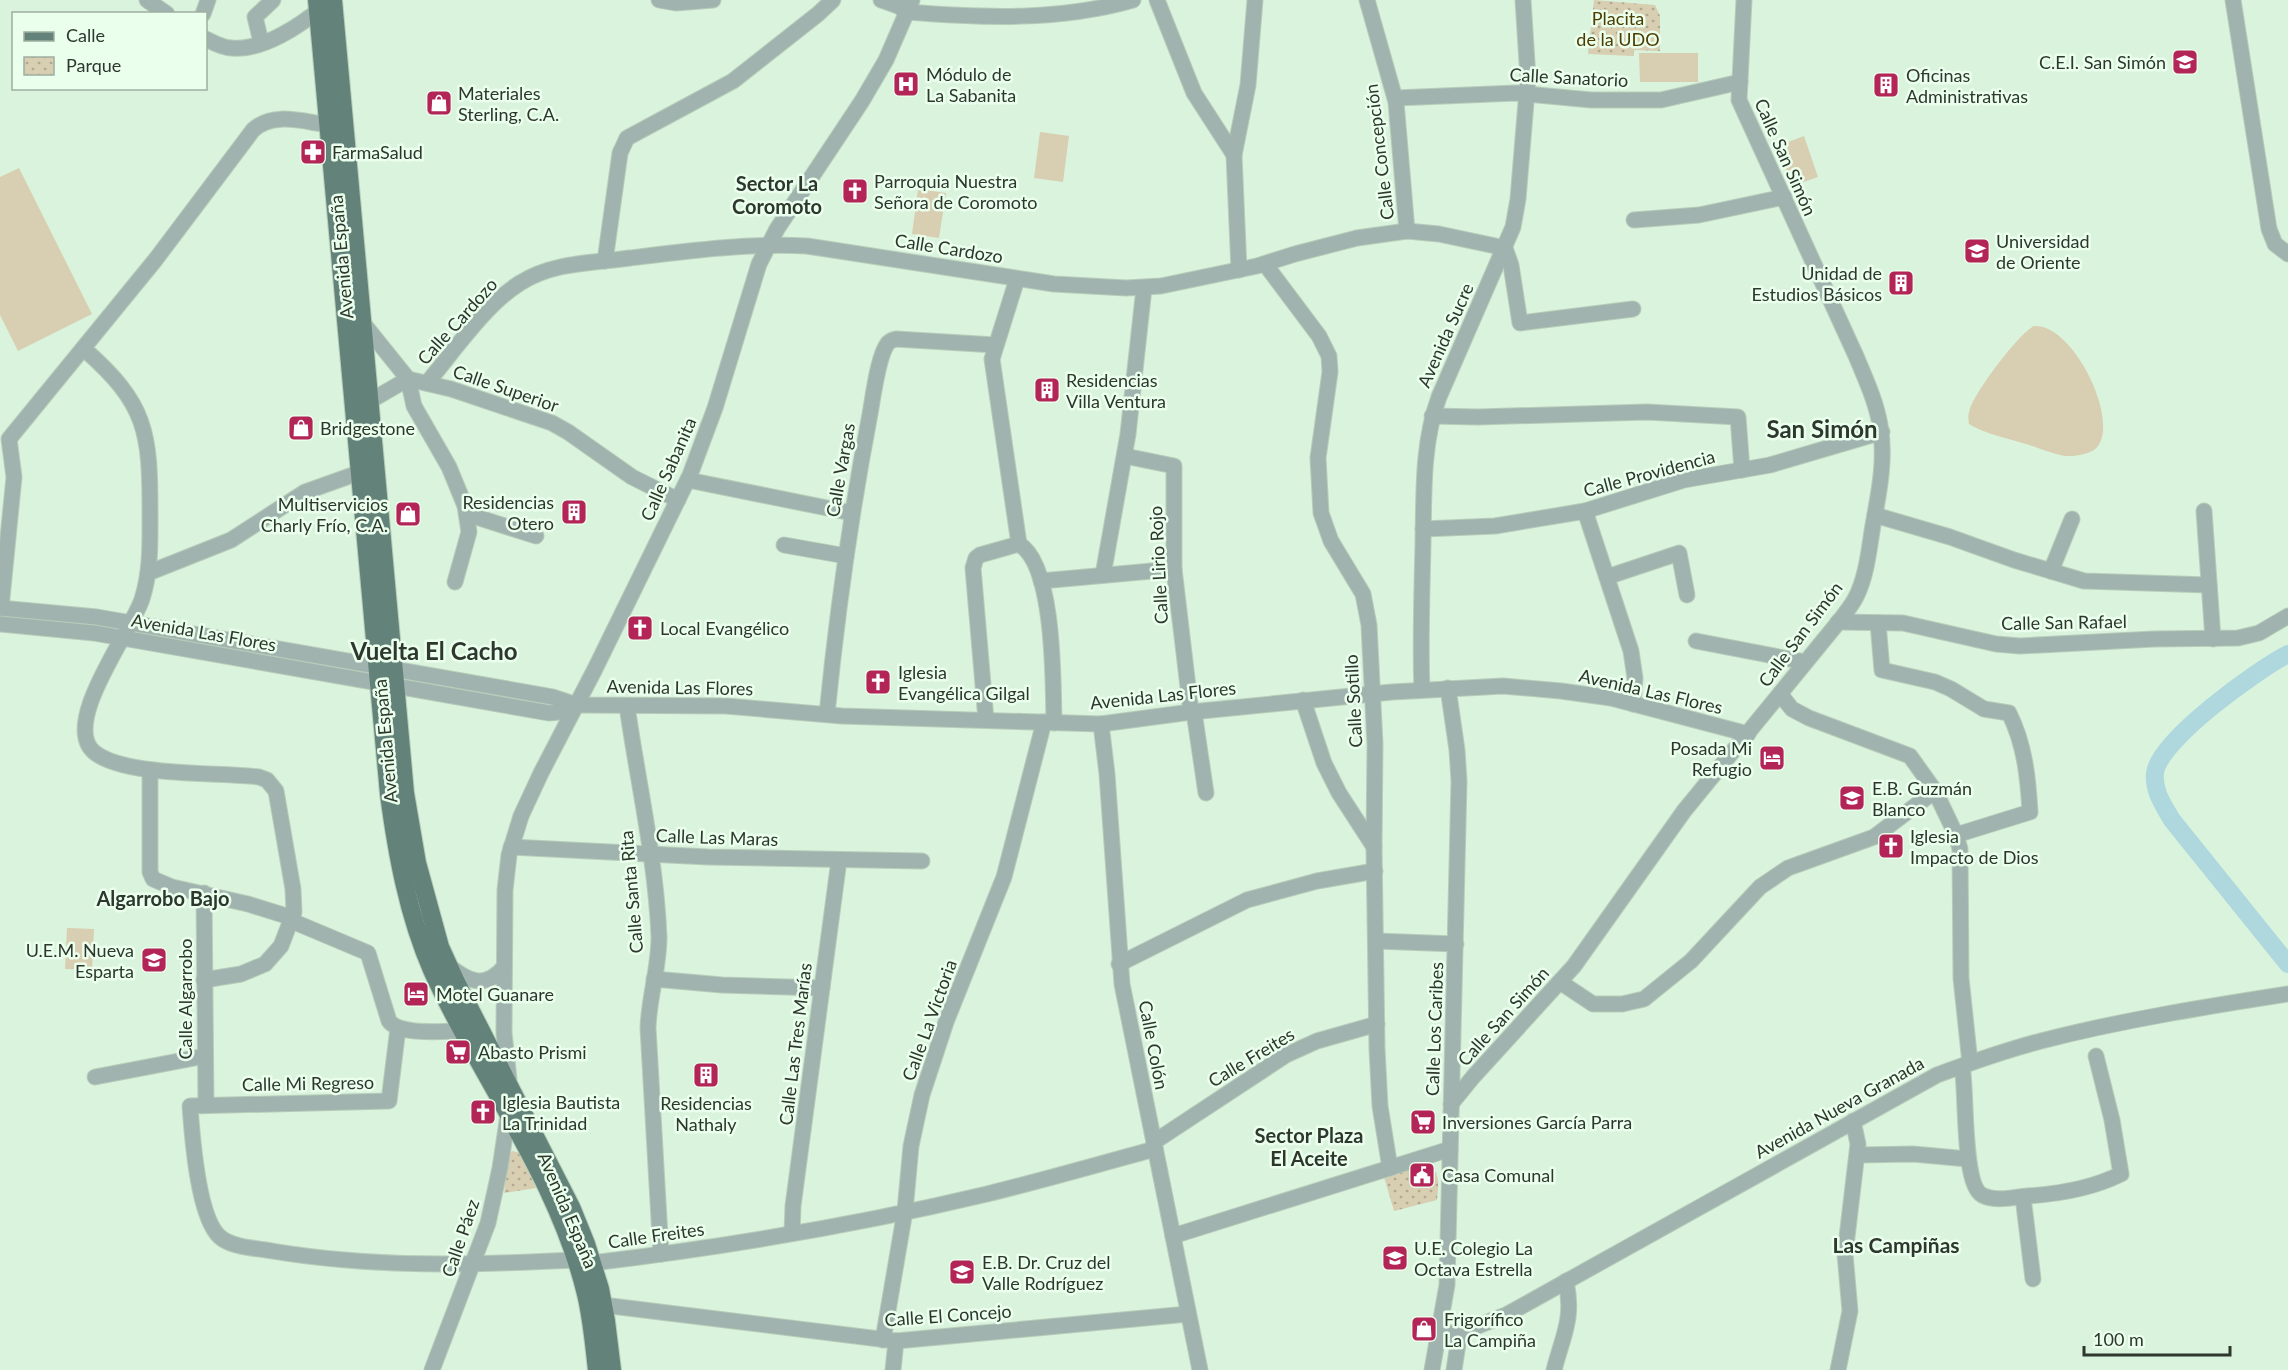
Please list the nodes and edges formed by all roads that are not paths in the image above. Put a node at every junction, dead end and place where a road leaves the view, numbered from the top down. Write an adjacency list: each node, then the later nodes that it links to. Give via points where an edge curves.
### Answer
1 (273, 0): 18 (street, via 255,17)
2 (659, 0): 3 (street)
3 (713, 0)
4 (833, 0): 30 (street, via 733,81 627,138 620,153)
5 (881, 0): 15 (street)
6 (1133, 0): 15 (street, via 1095,9 1035,15 948,15)
7 (1157, 0): 23 (street, via 1194,93)
8 (1254, 0): 23 (street, via 1248,85)
9 (1367, 0): 21 (street, Calle Concepción)
10 (1523, 0): 20 (street, Avenida Sucre)
11 (1744, 0): 19 (street, Calle San Simón)
12 (2233, 0): 29 (street, via 2269,229 2275,244)
13 (150, 1): 16 (street)
14 (325, 3): 18 (street, via 292,30); 22 (main road, Avenida España); 36 (main road, Avenida España)
15 (910, 6): 27 (street, Calle Sabanita, via 862,101)
16 (164, 12)
17 (207, 39): 18 (street, via 231,48)
18 (261, 42)
19 (1740, 82): 20 (street, Calle Sanatorio, via 1661,100 1591,100); 24 (street, Calle San Simón, via 1741,107)
20 (1527, 94): 21 (street, Calle Sanatorio); 28 (street, Avenida Sucre, via 1516,217)
21 (1395, 98): 26 (street, Calle Concepción)
22 (329, 125): 38 (street, via 274,119 260,123); 41 (main road, Avenida España)
23 (1234, 154): 32 (street)
24 (1784, 197): 25 (street, via 1699,215); 43 (street, Calle San Simón, via 1860,365)
25 (1634, 220)
26 (1407, 231): 28 (street, Calle Cardozo); 31 (street, Calle Cardozo, via 1357,238)
27 (768, 245): 30 (street, Calle Cardozo); 33 (street, Calle Cardozo, via 807,246); 48 (street, Calle Sabanita)
28 (1505, 248): 35 (street, via 1520,323); 42 (street, Avenida Sucre)
29 (2288, 254)
30 (605, 261): 40 (street, Calle Cardozo, via 549,269 520,283 486,314)
31 (1265, 264): 32 (street, Calle Cardozo); 83 (street, Calle Sotillo, via 1319,336 1329,356 1318,458 1320,506 1331,541 1363,594)
32 (1239, 270): 34 (street, Calle Cardozo)
33 (1017, 279): 34 (street, Calle Cardozo, via 1072,286); 37 (street)
34 (1144, 288): 45 (street)
35 (1633, 309)
36 (363, 323): 39 (street); 41 (main road, Avenida España)
37 (995, 345): 52 (street, Calle Vargas, via 903,339 888,343 876,383); 58 (street, via 992,365)
38 (84, 349): 44 (street); 63 (street, via 119,382 144,425 149,458)
39 (408, 379): 40 (street, Calle Superior); 41 (street); 53 (street, via 414,406 449,467)
40 (428, 382): 49 (street, Calle Superior, via 552,423 632,477)
41 (363, 403): 47 (main road, Avenida España); 80 (main road, Avenida España)
42 (1432, 416): 46 (street, via 1647,412 1738,417); 56 (street, Avenida Sucre)
43 (1882, 432): 46 (street, Calle Providencia); 54 (street, Calle San Simón)
44 (5, 439): 70 (street, via 14,477)
45 (1125, 456): 61 (street, Calle Lirio Rojo, via 1174,466); 64 (street)
46 (1742, 471): 50 (street, Calle Providencia, via 1684,480)
47 (361, 472): 63 (street, via 305,492 231,540); 80 (main road, Avenida España)
48 (688, 480): 49 (street, Calle Sabanita); 52 (street)
49 (678, 500): 87 (street, Calle Sabanita)
50 (1585, 511): 56 (street, Calle Providencia, via 1495,526); 65 (street)
51 (2204, 511): 68 (street)
52 (852, 513): 60 (street, Calle Vargas)
53 (467, 514): 57 (street); 67 (street, via 469,532)
54 (1875, 515): 62 (street); 72 (street, Calle San Simón, via 1861,584)
55 (2072, 519): 62 (street)
56 (1423, 529): 82 (street, Avenida Sucre)
57 (536, 536)
58 (1019, 544): 66 (street, Calle La Victoria, via 1028,550); 91 (street, via 980,555 973,568)
59 (783, 545): 60 (street)
60 (846, 556): 90 (street, Calle Vargas)
61 (1174, 568): 64 (street); 89 (street, Calle Lirio Rojo)
62 (2051, 572): 68 (street, via 2094,582)
63 (148, 573): 73 (street)
64 (1103, 575): 66 (street)
65 (1607, 577): 69 (street, via 1679,553); 86 (street, via 1634,666)
66 (1041, 581): 92 (street, Calle La Victoria, via 1050,626)
67 (456, 582)
68 (2209, 585): 77 (street)
69 (1687, 595)
70 (0, 608): 73 (street, Avenida Las Flores)
71 (2288, 616): 77 (street, Calle San Rafael, via 2249,636)
72 (1838, 622): 74 (street, Calle San Rafael); 79 (street, Calle San Simón)
73 (131, 623): 76 (street); 80 (street, Avenida Las Flores)
74 (1878, 623): 77 (street, Calle San Rafael, via 1920,625 2008,646); 98 (street, via 1882,670 1944,686 1984,709 2010,713 2015,724 2026,765 2030,812)
75 (0, 624): 76 (street, Avenida Las Flores, via 73,629)
76 (123, 638): 80 (street, Avenida Las Flores); 95 (street, via 96,686 87,718 87,738 91,748 105,758)
77 (2213, 639)
78 (1696, 641): 79 (street)
79 (1805, 662): 84 (street, Calle San Simón)
80 (387, 676): 87 (street, Avenida Las Flores, via 549,713); 109 (main road, Avenida España, via 413,847 426,903); 119 (main road, Avenida España, via 389,794 403,876 425,953)
81 (1448, 688): 82 (street, Avenida Las Flores); 86 (street, Avenida Las Flores, via 1530,688); 108 (street, Calle Los Caribes, via 1458,764)
82 (1422, 690): 83 (street, Avenida Las Flores)
83 (1373, 693): 85 (street, Avenida Las Flores); 100 (street, Calle Sotillo)
84 (1780, 694): 94 (street, Calle San Simón); 96 (street, via 1792,708 1809,718 1910,756)
85 (1303, 700): 89 (street, Avenida Las Flores); 100 (street, via 1324,763)
86 (1633, 704): 94 (street, Avenida Las Flores)
87 (577, 705): 88 (street, Avenida Las Flores); 99 (street, Calle Sabanita, via 521,816)
88 (627, 706): 90 (street, Avenida Las Flores, via 745,706); 101 (street, Calle Santa Rita)
89 (1192, 712): 93 (street, Avenida Las Flores); 97 (street, Calle Lirio Rojo)
90 (826, 714): 91 (street, Avenida Las Flores)
91 (986, 720): 92 (street, Avenida Las Flores)
92 (1049, 723): 93 (street, Avenida Las Flores); 136 (street, Calle La Victoria, via 1004,877 946,1022 922,1095 910,1146)
93 (1101, 724): 110 (street, Calle Colón)
94 (1748, 734): 114 (street, Calle San Simón, via 1684,811)
95 (150, 770): 105 (street, via 150,875 159,883); 106 (street, via 247,775 272,784 279,800 293,889)
96 (1935, 791): 98 (street); 114 (street, via 1874,837 1778,874 1749,898 1691,961 1644,999 1593,1004)
97 (1206, 793)
98 (1956, 835): 122 (street, via 1961,859)
99 (511, 848): 101 (street, Calle Las Maras); 111 (street, Calle Sabanita, via 505,890)
100 (1374, 848): 104 (street, Calle Sotillo)
101 (651, 855): 102 (street, Calle Las Maras); 112 (street, Calle Santa Rita, via 658,936)
102 (839, 860): 103 (street, Calle Las Maras); 115 (street, Calle Las Tres Marías)
103 (922, 861)
104 (1374, 871): 107 (street, Calle Sotillo); 110 (street, via 1247,900)
105 (204, 893): 106 (street); 113 (street, Calle Algarrobo)
106 (292, 920): 113 (street, via 281,946 265,964 241,974); 118 (street, via 368,954 389,1021)
107 (1376, 940): 108 (street); 117 (street, Calle Sotillo)
108 (1456, 944): 125 (street, Calle Los Caribes)
109 (447, 964): 111 (street, via 465,978 478,981 491,979); 124 (main road, Avenida España)
110 (1119, 964): 130 (street, Calle Colón)
111 (504, 967): 124 (street, Calle Sabanita, via 505,1050)
112 (654, 979): 115 (street); 139 (street, Calle Santa Rita, via 648,1028)
113 (204, 980): 120 (street, Calle Algarrobo)
114 (1560, 982): 125 (street, Calle San Simón)
115 (822, 988): 137 (street, Calle Las Tres Marías)
116 (2288, 994): 122 (street, Avenida Nueva Granada, via 2103,1026 2039,1041)
117 (1377, 1024): 130 (street, Calle Freites, via 1317,1041 1286,1055); 134 (street, Calle Sotillo, via 1380,1106)
118 (398, 1028): 119 (street); 126 (street, Calle Mi Regreso, via 389,1101)
119 (463, 1031): 128 (main road, Avenida España)
120 (205, 1056): 123 (street); 126 (street, Calle Algarrobo)
121 (2096, 1056): 135 (street, via 2121,1174 2101,1183)
122 (1966, 1065): 129 (street, Avenida Nueva Granada, via 1925,1081); 133 (street)
123 (95, 1077)
124 (510, 1085): 140 (main road, Avenida España, via 561,1186)
125 (1451, 1104): 131 (street, Calle Los Caribes)
126 (206, 1105): 127 (street, Calle Mi Regreso)
127 (190, 1106): 141 (street, Calle Freites, via 199,1185 214,1230 228,1241 323,1259)
128 (508, 1115): 140 (main road, Avenida España); 141 (street, Calle Páez, via 494,1204)
129 (1853, 1121): 132 (street); 143 (street, Avenida Nueva Granada)
130 (1154, 1146): 136 (street, Calle Freites, via 987,1194); 138 (street, Calle Colón)
131 (1450, 1149): 134 (street); 147 (street, Calle Los Caribes, via 1447,1285)
132 (1858, 1155): 133 (street); 157 (street, via 1845,1254 1850,1311)
133 (1968, 1159): 135 (street, via 1973,1184 1980,1194 1993,1198)
134 (1390, 1168): 138 (street)
135 (2023, 1197): 142 (street)
136 (905, 1211): 137 (street, Calle Freites); 148 (street, Calle La Victoria)
137 (792, 1233): 139 (street, Calle Freites)
138 (1173, 1236): 145 (street, Calle Colón)
139 (661, 1254): 140 (street, Calle Freites)
140 (584, 1261): 141 (street, Calle Freites); 144 (main road, Avenida España); 150 (main road, Avenida España)
141 (473, 1265): 149 (street, Calle Páez)
142 (2032, 1279)
143 (1566, 1281): 146 (street, Avenida Nueva Granada, via 1506,1315); 156 (street, via 1570,1308)
144 (603, 1305): 148 (street, Calle El Concejo); 151 (main road, Avenida España)
145 (1188, 1314): 148 (street, Calle El Concejo); 153 (street, Calle Colón)
146 (1460, 1331): 147 (street, Avenida Nueva Granada); 155 (street)
147 (1438, 1336): 154 (street, Calle Los Caribes)
148 (890, 1340): 152 (street, Calle La Victoria)
149 (432, 1370)
150 (597, 1370)
151 (612, 1370)
152 (893, 1370)
153 (1200, 1370)
154 (1432, 1370)
155 (1454, 1370)
156 (1554, 1370)
157 (1838, 1370)

